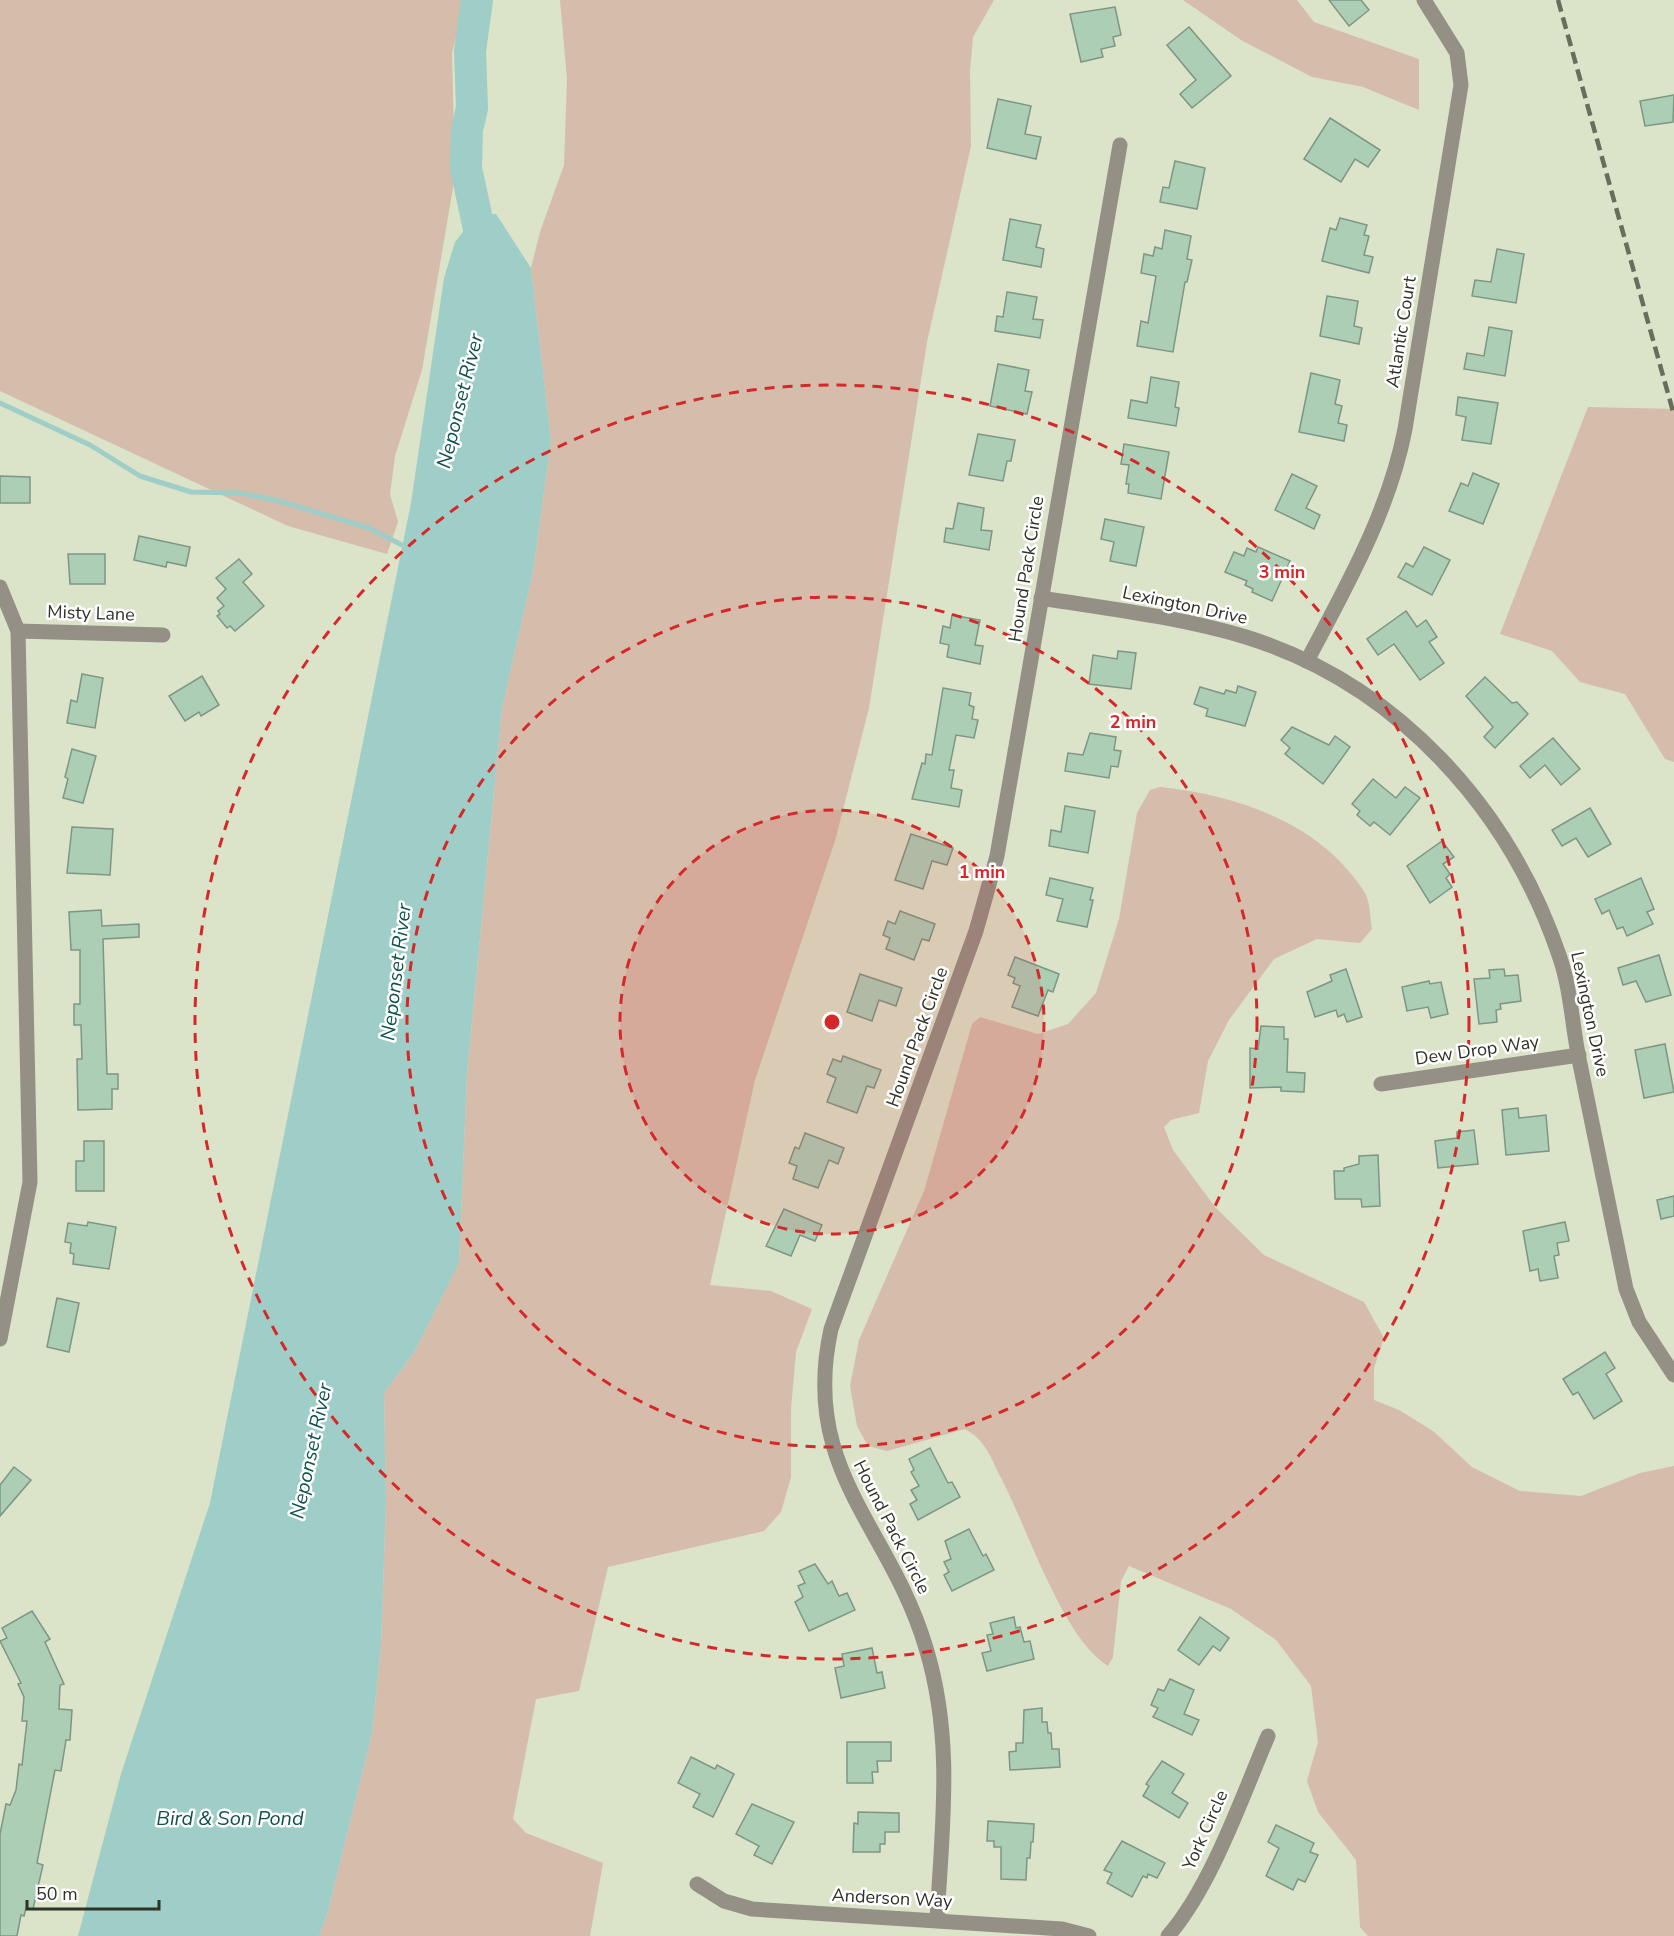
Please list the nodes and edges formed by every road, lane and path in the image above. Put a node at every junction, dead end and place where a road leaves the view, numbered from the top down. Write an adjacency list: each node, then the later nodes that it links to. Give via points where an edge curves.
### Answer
1 (1424, 0): 7 (street, Atlantic Court, via 1457,53 1461,85 1405,429 1393,480 1370,537)
2 (1120, 145): 4 (street, Hound Pack Circle)
3 (0, 587): 5 (street)
4 (1041, 598): 7 (street, Lexington Drive, via 1180,620 1247,638); 14 (street, Hound Pack Circle, via 989,890 831,1329 824,1373 826,1418 836,1461 913,1610 936,1686 946,1766)
5 (18, 631): 6 (street, Misty Lane); 10 (street, via 30,1182)
6 (163, 635)
7 (1307, 662): 8 (street, Lexington Drive, via 1342,681 1418,735 1458,774 1494,820 1521,865 1560,956)
8 (1579, 1055): 9 (street, Dew Drop Way); 11 (street, Lexington Drive, via 1626,1289 1639,1322)
9 (1381, 1084)
10 (0, 1338)
11 (1674, 1375)
12 (1268, 1736): 16 (street, York Circle, via 1207,1874)
13 (697, 1884): 14 (street, Anderson Way, via 724,1901 752,1909)
14 (937, 1920): 15 (street, Anderson Way, via 1062,1929)
15 (1089, 1936)
16 (1168, 1936)

